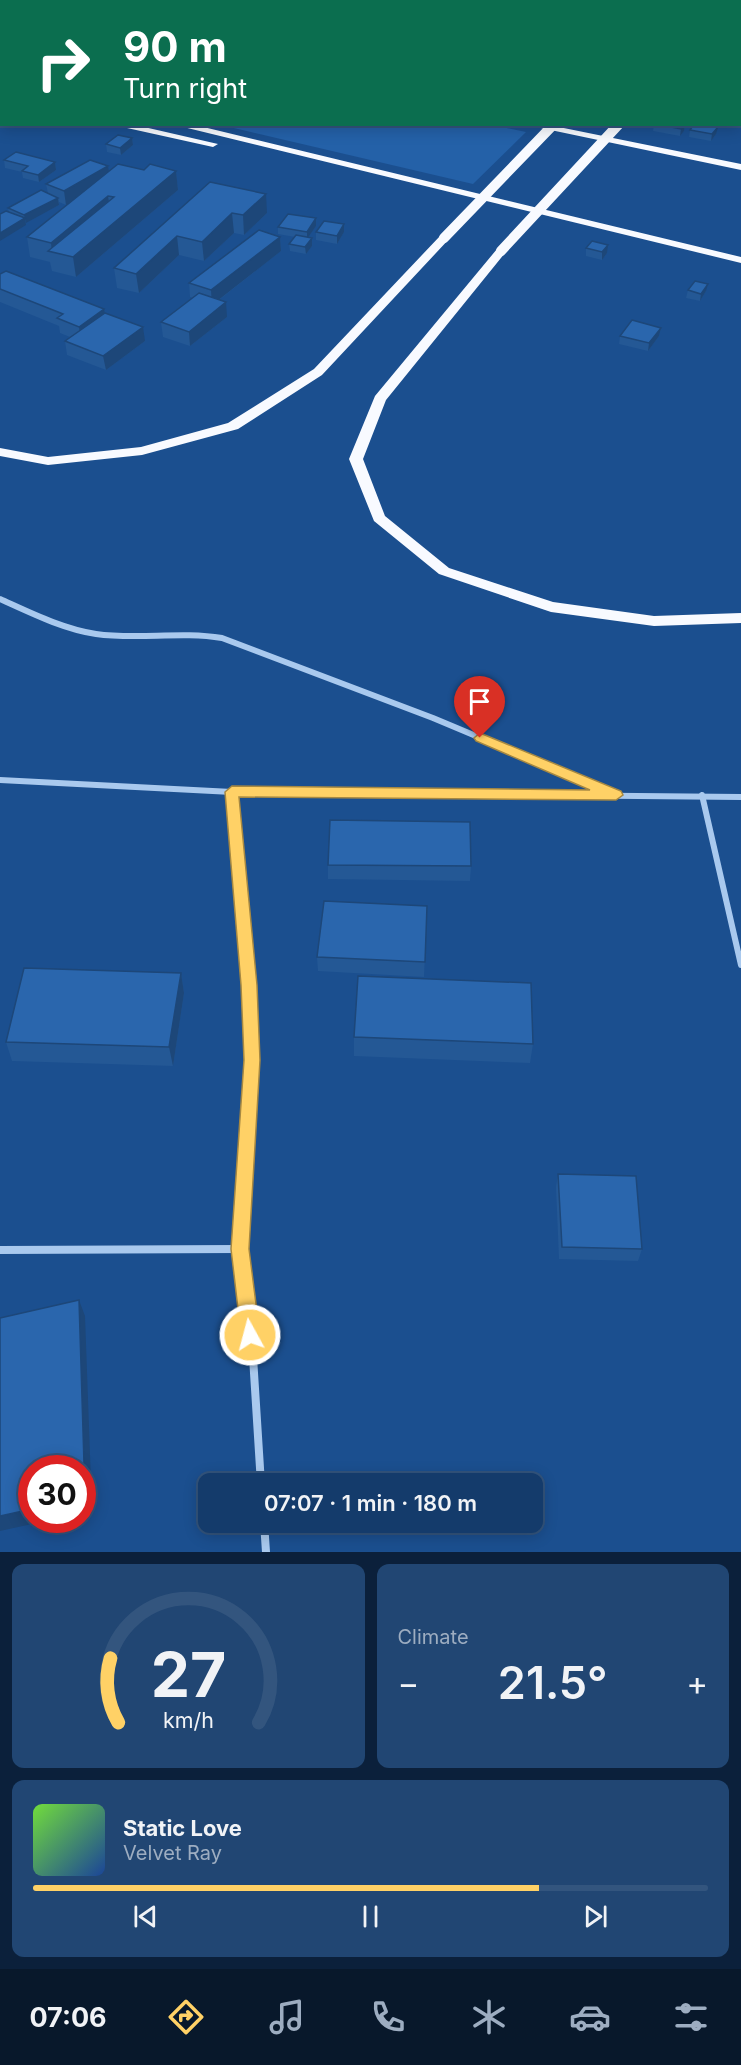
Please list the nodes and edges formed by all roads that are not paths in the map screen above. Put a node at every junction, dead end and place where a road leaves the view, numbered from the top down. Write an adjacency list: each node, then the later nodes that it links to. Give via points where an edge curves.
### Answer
1 (123, 126): 6 (highway)
2 (184, 126): 6 (highway)
3 (537, 126): 7 (highway)
4 (552, 126): 9 (highway, bridge, via 318,372 233,426 130,452 48,461)
5 (617, 126): 11 (highway, bridge, via 501,251 380,399 356,459 380,518 444,571 551,607 654,621)
6 (323, 162): 8 (highway)
7 (741, 167)
8 (741, 260)
9 (0, 452)
10 (0, 599): 14 (street, via 46,619 94,633 194,633 222,638 433,718)
11 (741, 618)
12 (0, 780): 13 (street)
13 (232, 792): 14 (street); 18 (street, via 252,1060)
14 (616, 795): 15 (street)
15 (702, 795): 16 (street); 17 (street)
16 (741, 797)
17 (741, 965)
18 (240, 1249): 19 (street); 20 (street, via 253,1357)
19 (0, 1251)
20 (260, 1473)
21 (265, 1533): 22 (street)
22 (266, 1552)

